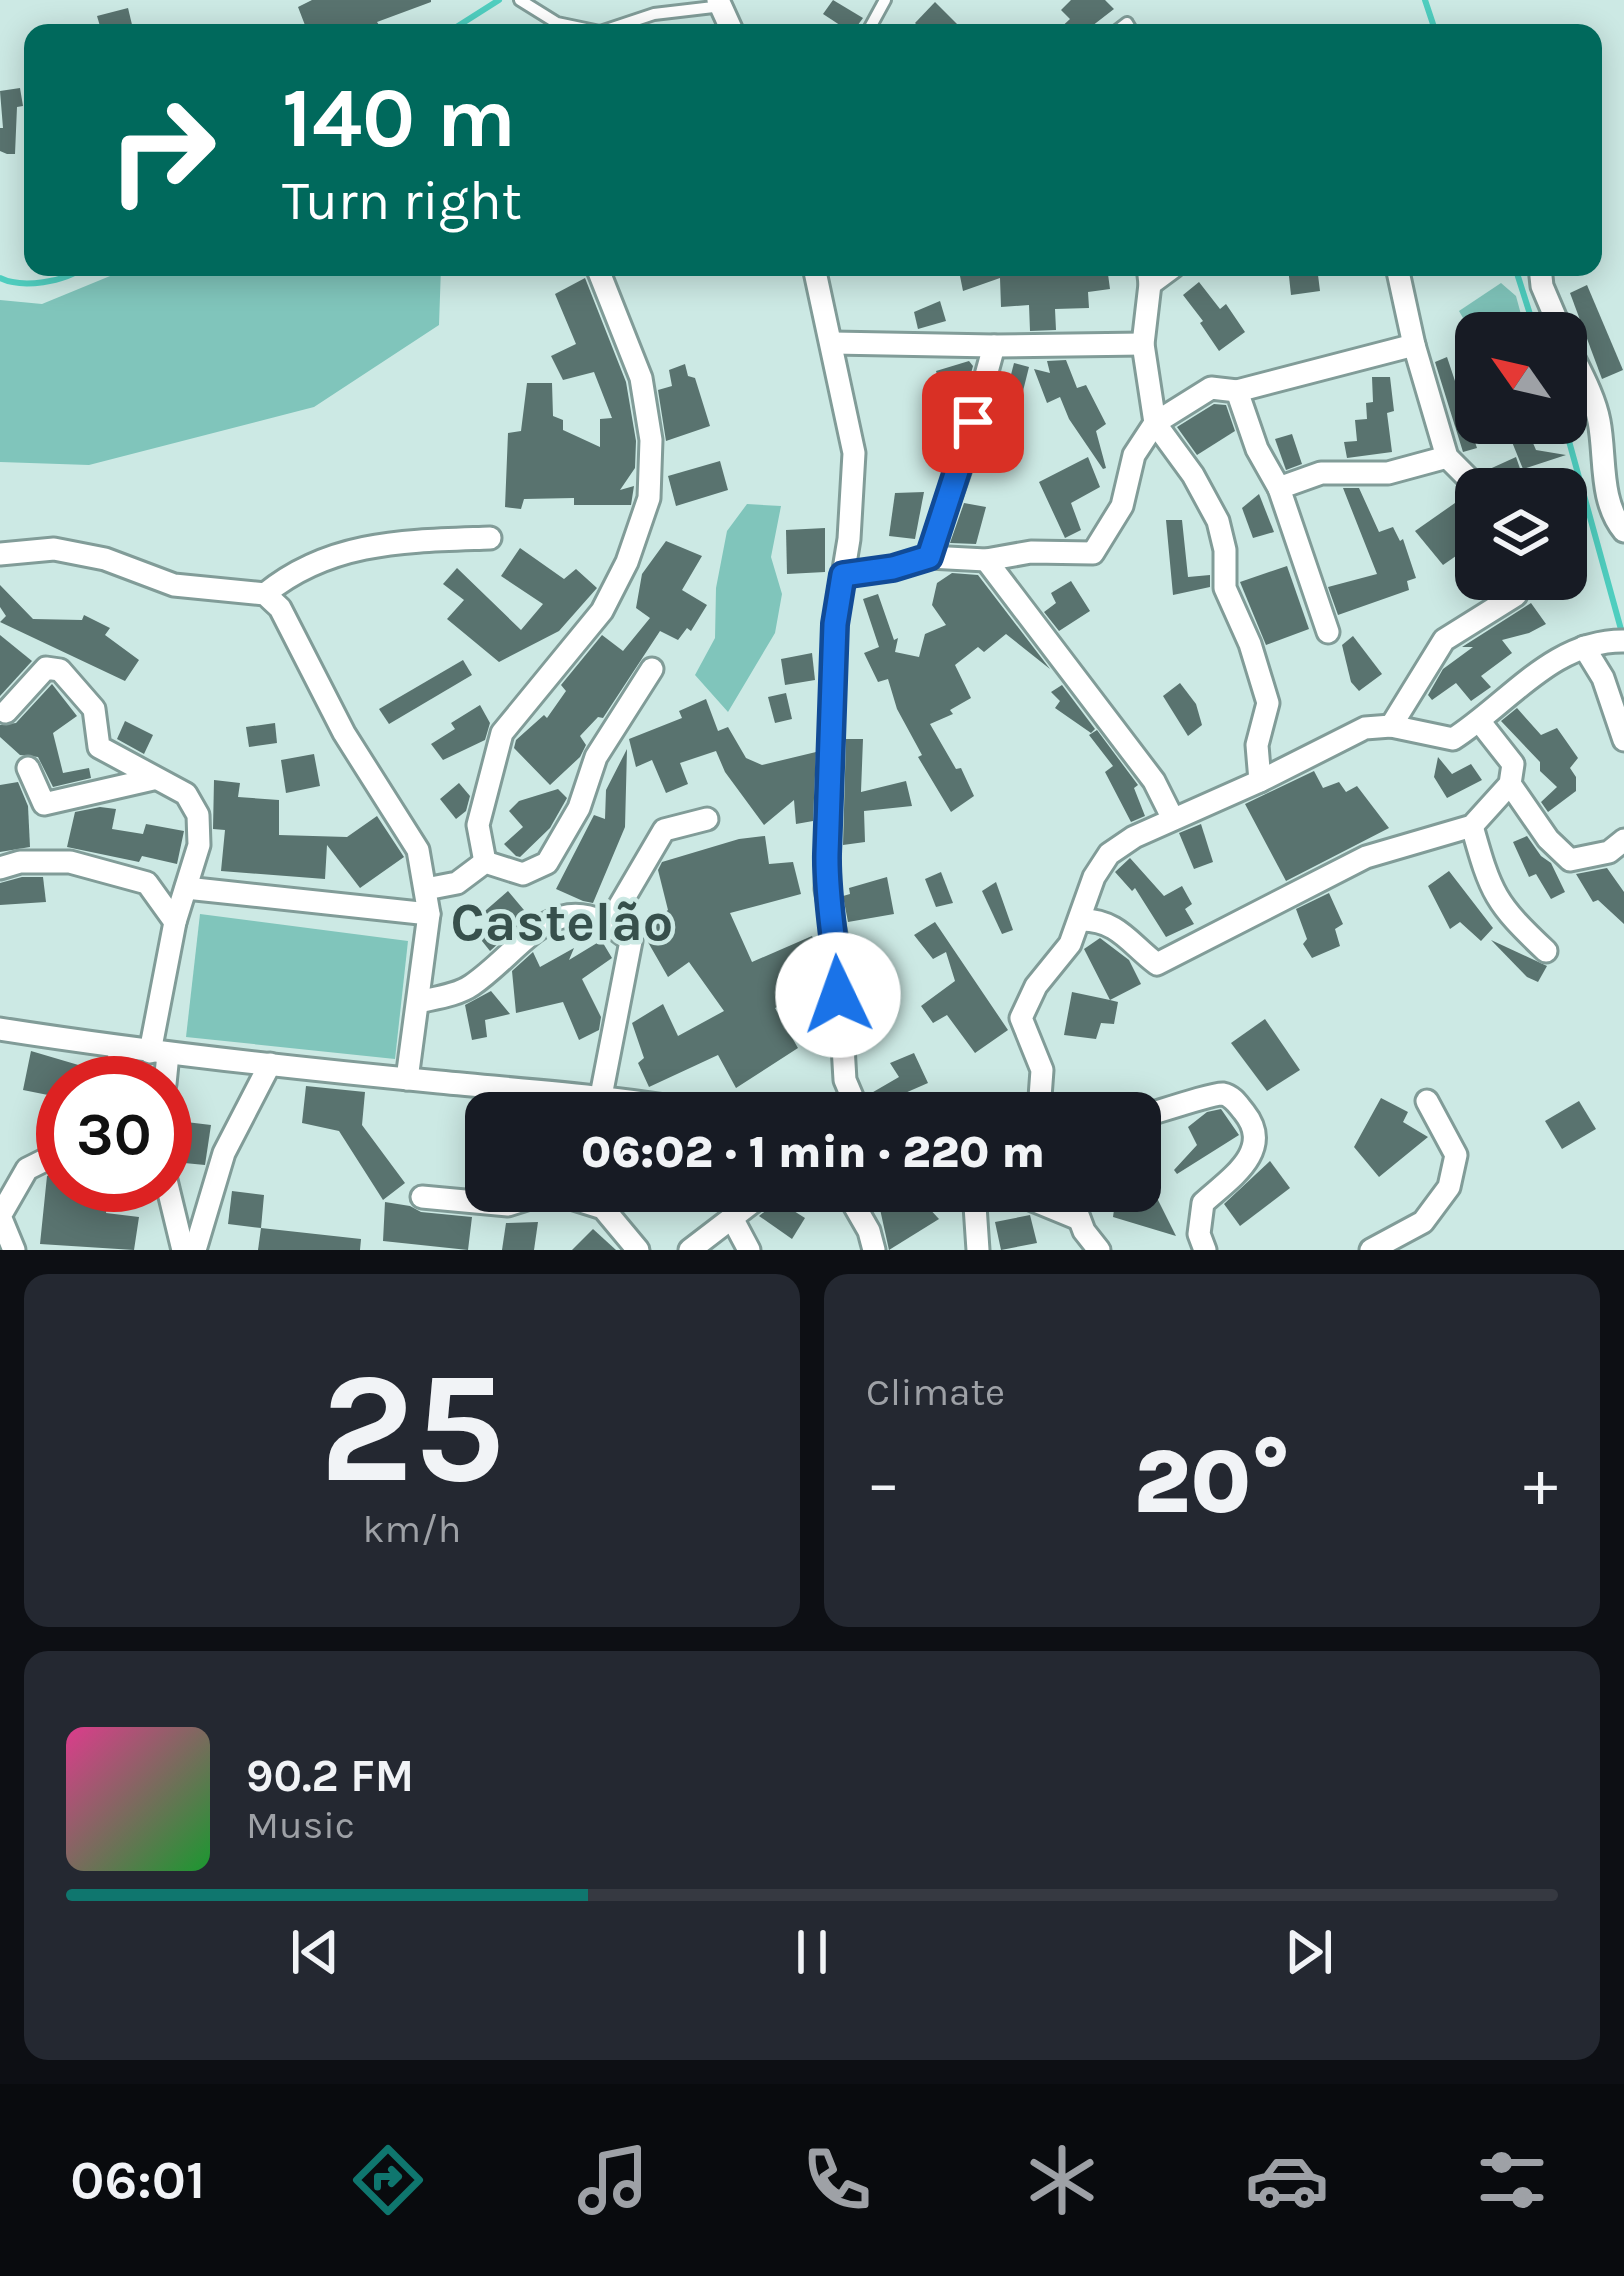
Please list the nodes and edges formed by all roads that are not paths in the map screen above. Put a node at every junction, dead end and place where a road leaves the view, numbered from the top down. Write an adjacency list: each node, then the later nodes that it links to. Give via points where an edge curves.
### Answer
1 (520, 0): 3 (lane)
2 (720, 3): 4 (lane)
3 (562, 24)
4 (624, 24)
5 (600, 276): 45 (street, via 640,378 651,440 649,498 602,611 502,733 478,825)
6 (816, 276): 11 (street)
7 (1149, 276): 12 (street)
8 (1399, 276): 13 (street)
9 (1541, 276): 10 (street)
10 (1553, 312)
11 (833, 344): 14 (street); 26 (street, via 854,453)
12 (1143, 344): 14 (street); 17 (street)
13 (1414, 345): 15 (street); 18 (street)
14 (994, 346): 24 (street)
15 (1237, 391): 17 (street, via 1211,388); 20 (street)
16 (1587, 392): 21 (street)
17 (1155, 423): 25 (street, via 1093,553); 39 (street, via 1218,521 1225,588 1268,704 1256,745)
18 (1447, 457): 19 (street); 20 (street, via 1388,472 1322,473)
19 (1458, 468)
20 (1279, 488): 29 (street)
21 (1624, 531)
22 (490, 538): 27 (street, via 391,541 334,554)
23 (0, 554): 27 (street, via 54,549 174,585)
24 (929, 557): 25 (street); 26 (street)
25 (986, 560): 41 (street, via 1154,781)
26 (843, 575): 64 (street, via 826,889)
27 (265, 594): 48 (street, via 418,850)
28 (1509, 600): 35 (street, via 1444,640)
29 (1328, 632)
30 (1624, 641): 31 (street)
31 (1584, 647): 34 (street, via 1544,668); 36 (street)
32 (652, 669): 45 (street, via 596,757 547,863 523,874)
33 (6, 712): 38 (street, via 46,668 60,670 94,709 99,747)
34 (1480, 722): 35 (street, via 1453,739); 40 (street, via 1513,764)
35 (1390, 726): 39 (street, via 1365,728)
36 (1624, 740)
37 (28, 768): 38 (street, via 44,804)
38 (153, 779): 47 (street, via 186,794 198,815)
39 (1260, 781): 41 (street)
40 (1510, 784): 43 (street); 44 (street, via 1570,860 1609,852)
41 (1172, 818): 50 (street, via 1109,854)
42 (707, 819): 52 (street, via 664,830)
43 (1472, 826): 50 (street, via 1366,857 1157,964 1117,927); 53 (street, via 1504,911)
44 (1624, 839)
45 (485, 862): 48 (street, via 457,883)
46 (0, 868): 51 (street, via 70,862 147,884)
47 (186, 888): 49 (street); 51 (street)
48 (426, 889): 49 (street)
49 (428, 914): 54 (street)
50 (1082, 920): 65 (street, via 1021,1018 1042,1070)
51 (175, 922): 57 (street)
52 (610, 922): 54 (street, via 573,916 534,928 470,988); 63 (street, via 632,941)
53 (1546, 952)
54 (418, 1002): 61 (street)
55 (0, 1029): 56 (street)
56 (121, 1048): 57 (street); 58 (street)
57 (159, 1053): 59 (street); 60 (street)
58 (119, 1056)
59 (160, 1056)
60 (270, 1064): 61 (street); 82 (street, via 224,1153)
61 (407, 1079): 62 (street)
62 (478, 1092)
63 (602, 1092)
64 (850, 1092)
65 (1039, 1092)
66 (1427, 1101): 90 (street, via 1456,1155 1450,1187 1423,1222)
67 (1161, 1111): 89 (street, via 1217,1094 1232,1098 1251,1122 1251,1160 1203,1203)
68 (36, 1165): 80 (street, via 0,1216)
69 (422, 1196): 70 (street)
70 (465, 1200)
71 (174, 1212): 81 (street)
72 (606, 1212): 83 (street)
73 (739, 1212): 78 (street)
74 (858, 1212): 86 (street)
75 (975, 1212): 87 (street)
76 (1062, 1212): 79 (street)
77 (1076, 1212): 79 (street)
78 (731, 1218): 84 (street); 85 (street)
79 (1079, 1219): 88 (street)
80 (14, 1250)
81 (183, 1250)
82 (195, 1250)
83 (638, 1250)
84 (690, 1250)
85 (749, 1250)
86 (874, 1250)
87 (977, 1250)
88 (1099, 1250)
89 (1205, 1250)
90 (1371, 1250)

